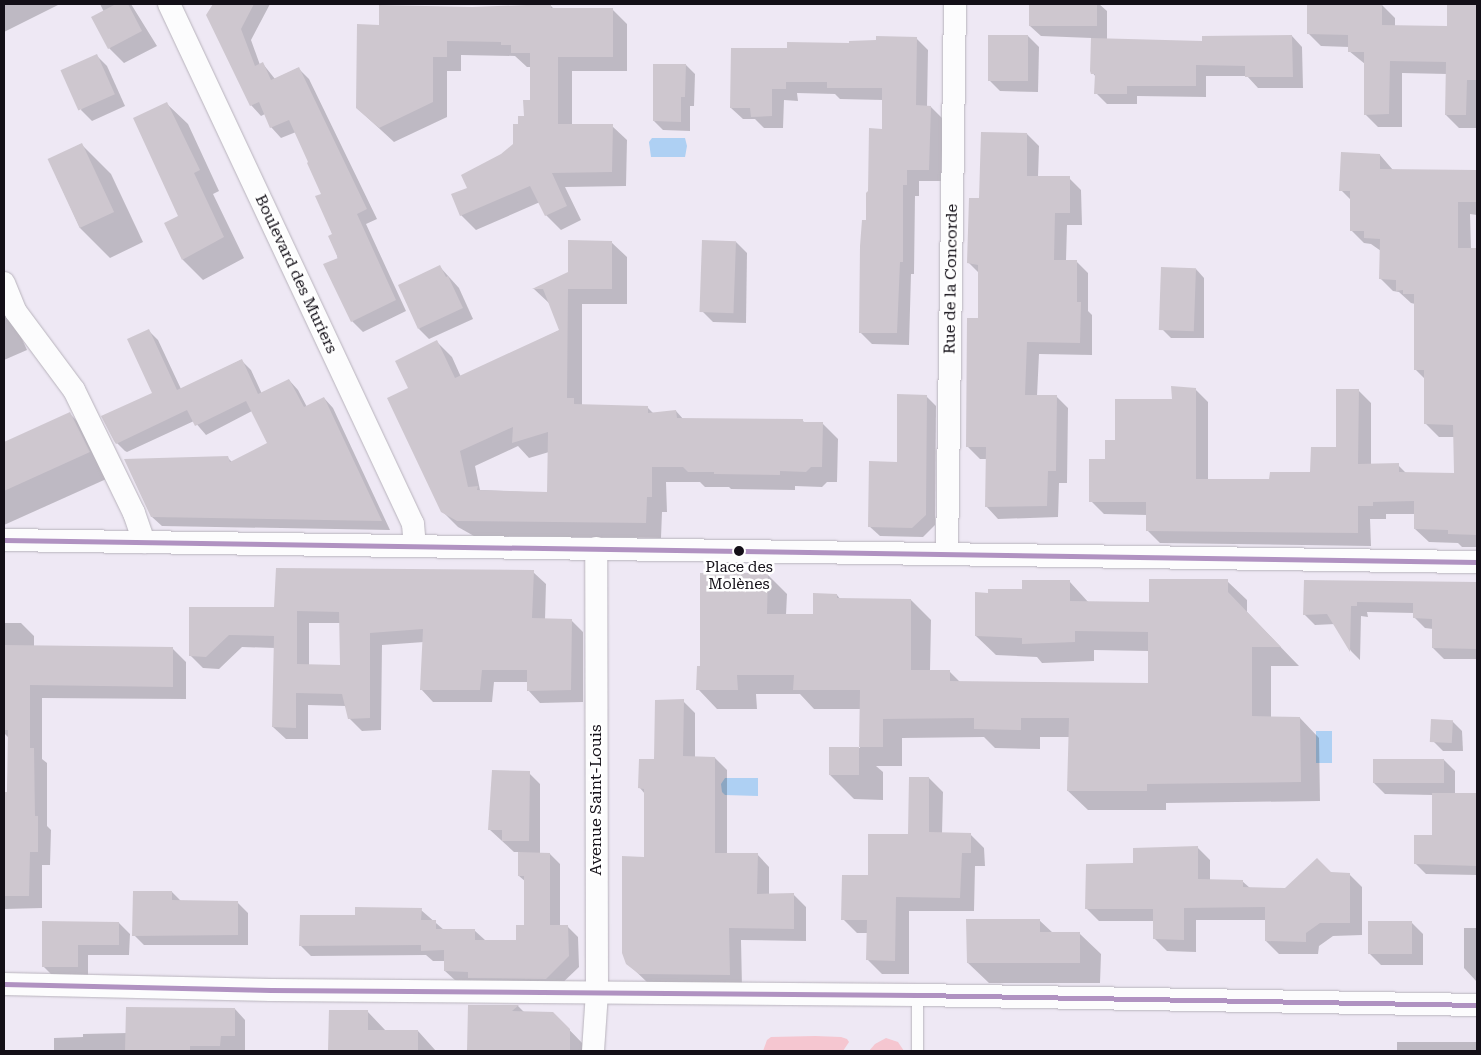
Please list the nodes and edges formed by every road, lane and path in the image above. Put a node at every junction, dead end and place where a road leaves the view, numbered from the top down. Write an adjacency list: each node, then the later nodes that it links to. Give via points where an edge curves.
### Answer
1 (169, 4): 6 (street, Boulevard des Muriers, via 413,524)
2 (955, 4): 8 (street, Rue de la Concorde)
3 (4, 283): 5 (street, via 16,312 74,390 134,513)
4 (4, 540): 5 (street)
5 (144, 542): 6 (street)
6 (415, 546): 7 (street)
7 (596, 548): 8 (street); 11 (street, Avenue Saint-Louis)
8 (947, 554): 9 (street)
9 (1477, 562)
10 (4, 984): 11 (street)
11 (597, 992): 12 (street); 14 (street, Avenue Saint-Louis)
12 (917, 995): 13 (street); 15 (lane)
13 (1477, 1005)
14 (593, 1051)
15 (916, 1051)

